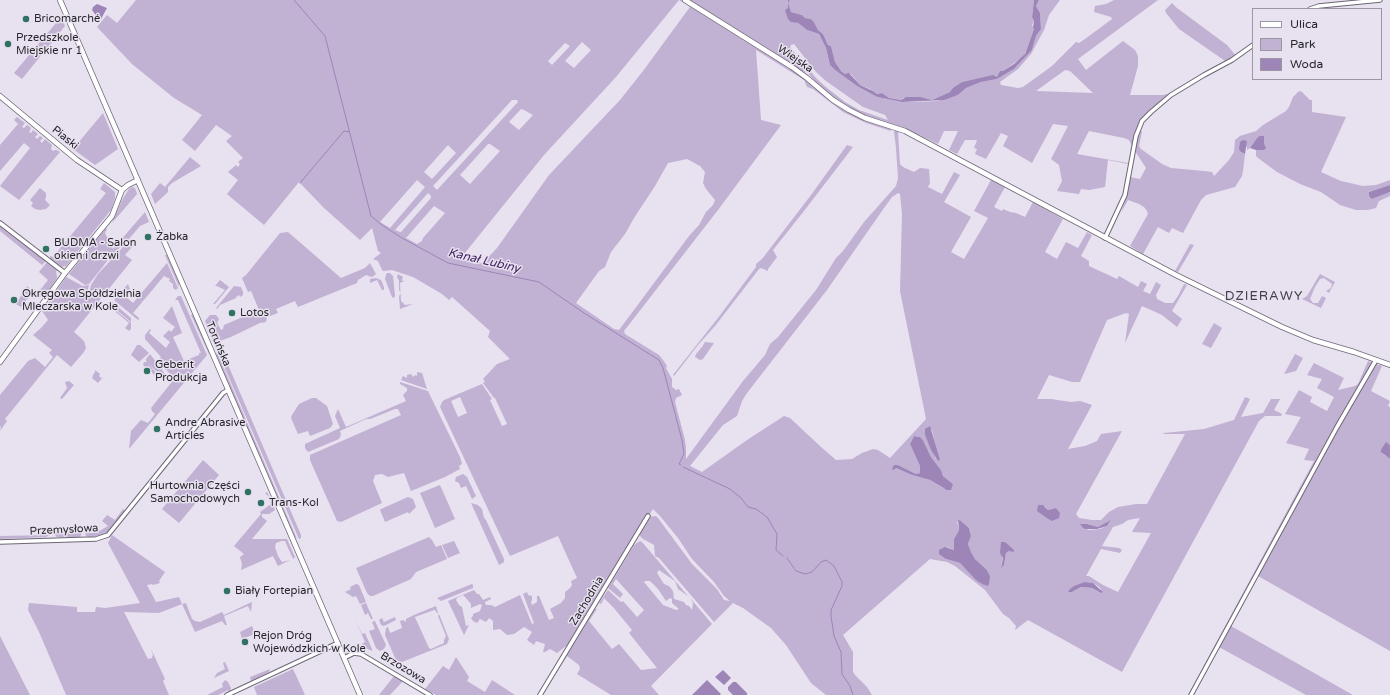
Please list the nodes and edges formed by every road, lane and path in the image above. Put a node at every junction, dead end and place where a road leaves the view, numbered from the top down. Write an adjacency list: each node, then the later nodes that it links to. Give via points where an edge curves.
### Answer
1 (60, 0): 7 (street, Toruńska)
2 (685, 0): 10 (street, Wiejska, via 792,67 849,110 897,128 937,147)
3 (1380, 0): 4 (street)
4 (1315, 8)
5 (1252, 46): 10 (street, via 1171,95 1142,121 1136,136 1125,195)
6 (0, 96): 8 (street, Piaski, via 78,160)
7 (138, 180): 8 (street); 15 (street, Toruńska)
8 (122, 190): 11 (street, via 112,216)
9 (0, 223): 11 (street)
10 (1105, 238): 12 (street, Wiejska, via 1282,327)
11 (65, 273): 13 (street)
12 (1376, 360): 14 (street, Wiejska); 24 (street)
13 (0, 362)
14 (1390, 365)
15 (228, 390): 17 (street, Przemysłowa, via 108,535 96,539); 18 (street, Toruńska)
16 (648, 516): 23 (street, Zachodnia)
17 (0, 542)
18 (338, 643): 19 (street, Toruńska); 20 (street)
19 (344, 658): 21 (street, Toruńska); 22 (street, Brzozowa, via 354,653 361,654)
20 (228, 695)
21 (360, 695)
22 (430, 695)
23 (540, 695)
24 (1191, 695)

